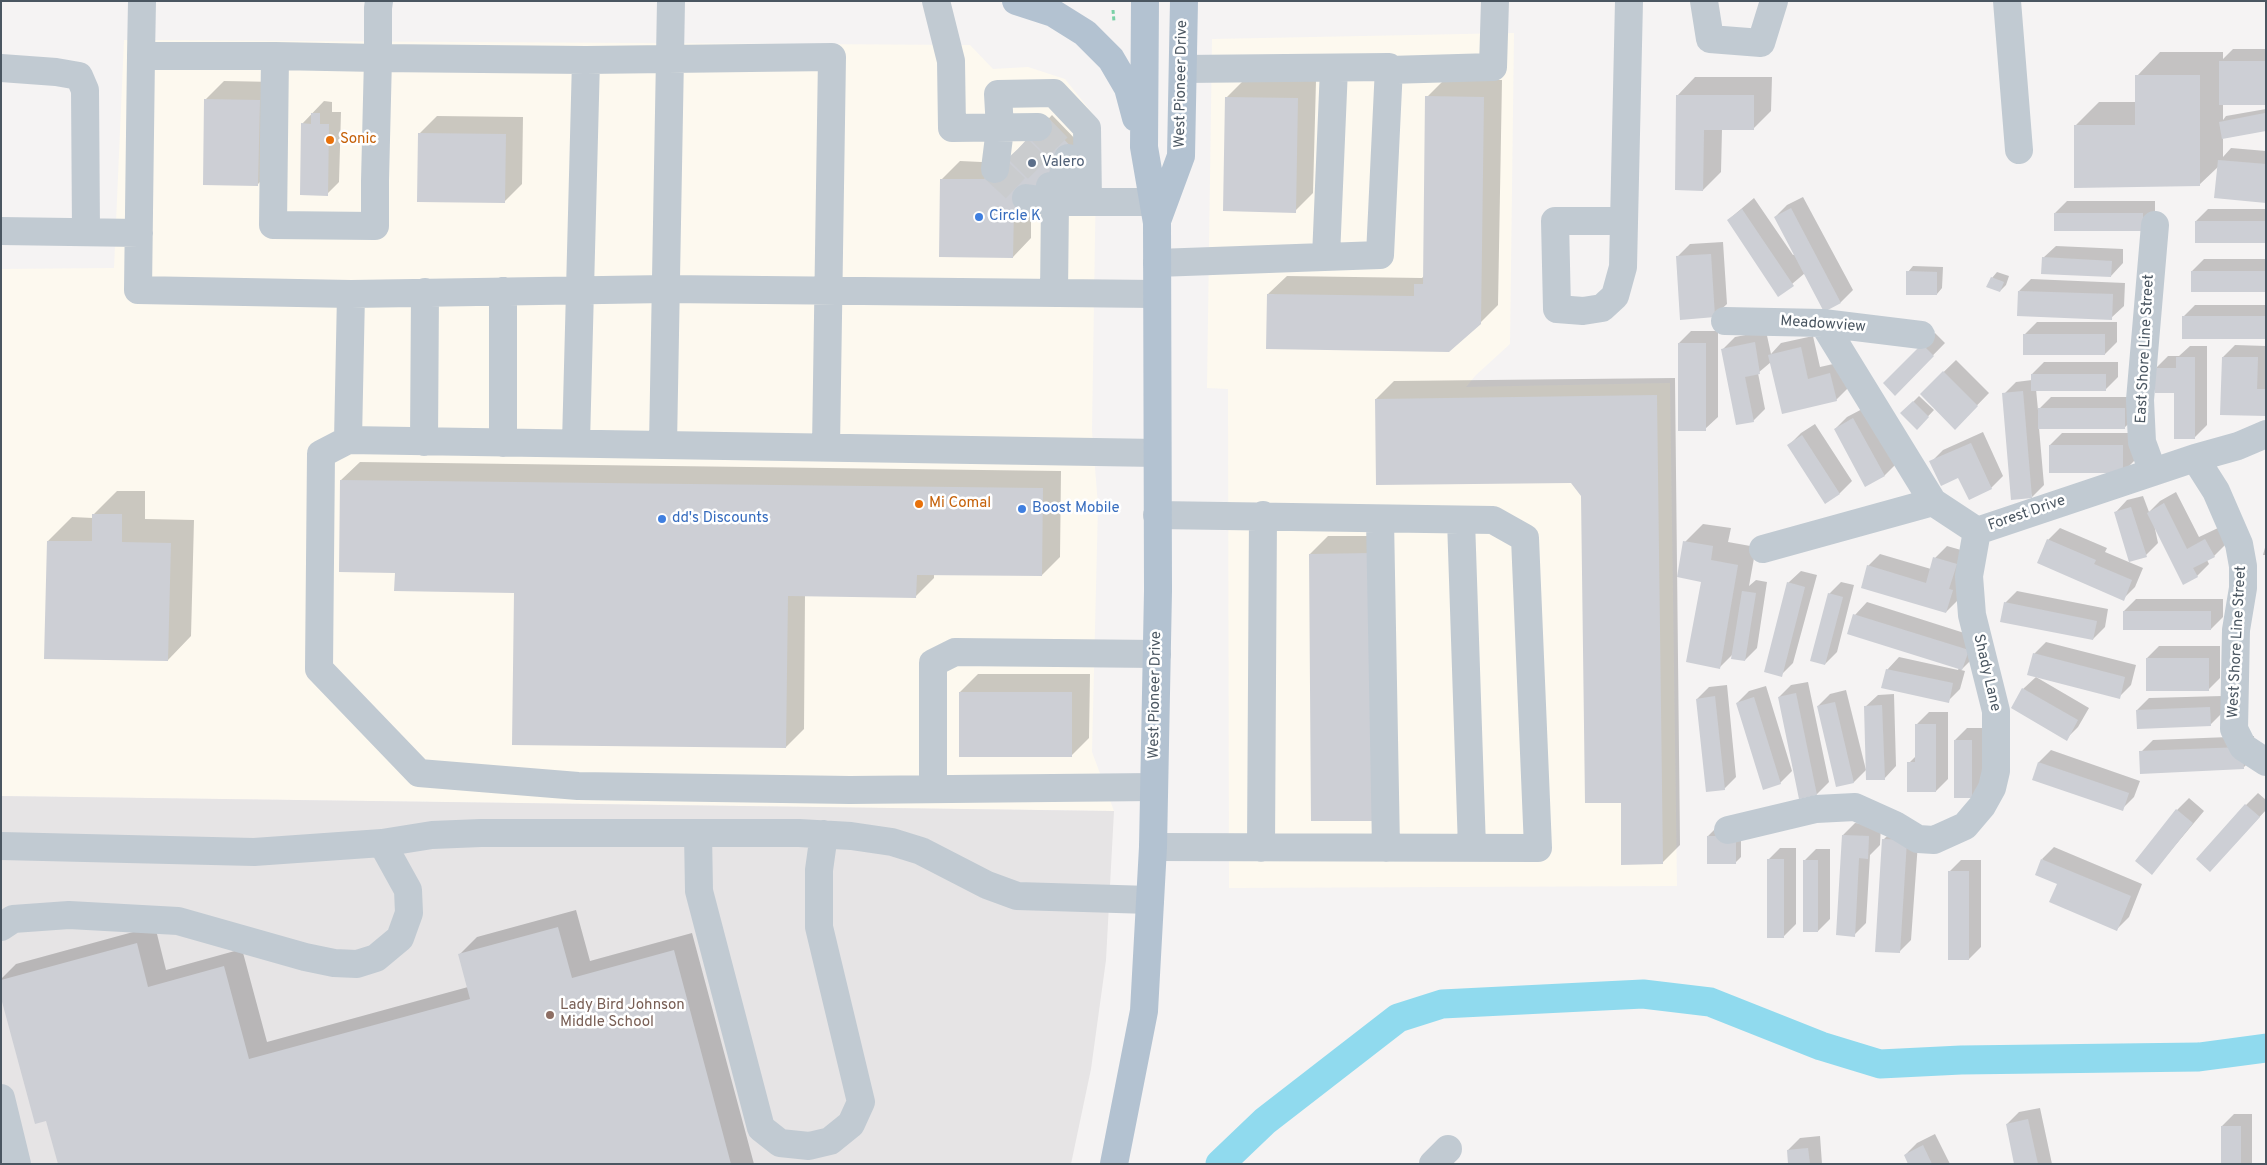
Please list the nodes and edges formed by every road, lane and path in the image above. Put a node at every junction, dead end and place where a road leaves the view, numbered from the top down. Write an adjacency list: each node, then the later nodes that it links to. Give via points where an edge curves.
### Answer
1 (142, 1): 15 (street)
2 (378, 1): 17 (street)
3 (671, 1): 18 (street)
4 (936, 1): 25 (street, via 951,61 952,128)
5 (1016, 1): 26 (main road, via 1053,13 1085,33 1111,59 1128,88)
6 (1145, 1): 26 (main road, West Pioneer Drive)
7 (1184, 1): 22 (main road, West Pioneer Drive)
8 (1495, 1): 23 (street, via 1493,67)
9 (1629, 1): 35 (street)
10 (1704, 1): 11 (street, via 1710,39 1761,43)
11 (1774, 1)
12 (2007, 1): 28 (street)
13 (1113, 10): 14 (path)
14 (1114, 25)
15 (141, 56): 16 (street); 39 (street)
16 (275, 56): 17 (street); 17 (street, via 273,225 375,226)
17 (378, 58): 19 (street)
18 (670, 59): 19 (street); 42 (street); 44 (street, via 832,58)
19 (586, 60): 43 (street)
20 (1, 68): 38 (street, via 79,76 85,90)
21 (1334, 68): 22 (street); 23 (street, via 1389,67); 40 (street)
22 (1183, 69): 34 (main road, West Pioneer Drive, via 1181,156)
23 (1389, 70): 40 (street, via 1380,255)
24 (1038, 127): 25 (street)
25 (1000, 129): 27 (street); 30 (street); 33 (street, via 998,94 1054,93 1087,128)
26 (1144, 147): 34 (main road, West Pioneer Drive)
27 (1018, 149)
28 (2019, 150)
29 (1068, 158): 31 (street)
30 (995, 169)
31 (1051, 190): 32 (street); 33 (street); 47 (street)
32 (1026, 198)
33 (1088, 202): 34 (street)
34 (1155, 212): 41 (main road, West Pioneer Drive)
35 (1624, 221)
36 (2155, 225): 62 (street, East Shore Line Street, via 2140,400 2142,442)
37 (1, 231): 38 (street)
38 (86, 232): 39 (street)
39 (139, 233): 48 (street, via 138,290)
40 (1326, 257): 41 (street)
41 (1157, 263): 49 (main road, West Pioneer Drive)
42 (666, 289): 43 (street); 44 (street); 58 (street)
43 (579, 290): 45 (street); 57 (street)
44 (828, 290): 47 (street); 59 (street)
45 (502, 291): 46 (street); 56 (street)
46 (425, 292): 48 (street); 55 (street)
47 (1054, 293): 49 (street)
48 (350, 294): 54 (street)
49 (1156, 294): 60 (main road, West Pioneer Drive)
50 (1725, 321): 51 (street, Meadowview)
51 (1823, 323): 52 (street, Meadowview); 63 (street)
52 (1921, 334)
53 (2266, 434): 61 (street, Forest Drive)
54 (348, 440): 55 (street); 73 (street, via 321,454 319,668 419,773 578,786)
55 (424, 442): 56 (street)
56 (502, 443): 57 (street)
57 (576, 444): 58 (street)
58 (664, 445): 59 (street)
59 (826, 447): 60 (street)
60 (1157, 453): 64 (main road, West Pioneer Drive)
61 (2195, 458): 62 (street, Forest Drive); 71 (street, West Shore Line Street, via 2216,491 2239,544 2243,566 2236,630 2234,729 2243,748)
62 (2153, 472): 68 (street, Forest Drive)
63 (1934, 502): 68 (street, Forest Drive); 69 (street)
64 (1157, 515): 65 (street); 70 (main road, West Pioneer Drive)
65 (1263, 515): 66 (street); 80 (street)
66 (1380, 519): 67 (street); 81 (street)
67 (1461, 520): 82 (street); 82 (street, via 1493,520 1525,538 1538,848)
68 (1977, 531): 74 (street, Shady Lane, via 1969,576 1970,595 1996,711 1996,771 1992,788 1971,820 1934,840 1918,839 1895,824 1855,807 1816,809)
69 (1763, 549)
70 (1157, 654): 72 (main road, West Pioneer Drive); 73 (street, via 955,652 933,663)
71 (2266, 762)
72 (1154, 787): 73 (street); 79 (main road, West Pioneer Drive)
73 (933, 788)
74 (1728, 830)
75 (698, 833): 76 (street); 76 (street, via 699,891 761,1128 780,1143 809,1146 830,1141 851,1124 861,1102 818,927); 77 (street, via 481,833 432,835)
76 (824, 834): 83 (street, via 907,846 1017,896)
77 (382, 843): 78 (street, via 254,852); 84 (street, via 408,890 408,913 400,938 376,958 357,964 305,957 178,921 69,915 13,919)
78 (1, 846)
79 (1154, 847): 80 (street); 83 (main road, West Pioneer Drive)
80 (1261, 848): 81 (street)
81 (1386, 848): 82 (street)
82 (1472, 848)
83 (1150, 900): 86 (main road, West Pioneer Drive, via 1144,1011)
84 (1, 927)
85 (1, 1098): 87 (street)
86 (1116, 1158)
87 (17, 1164)

